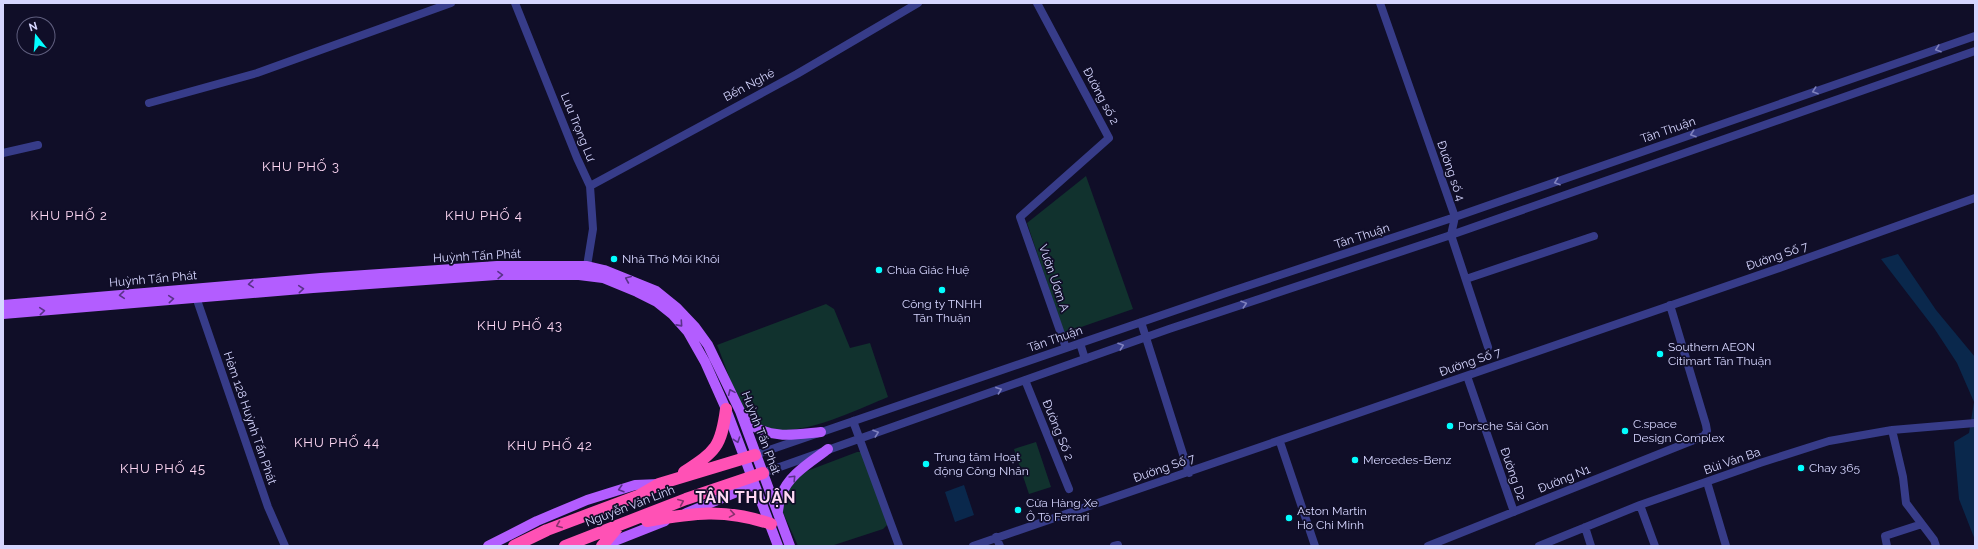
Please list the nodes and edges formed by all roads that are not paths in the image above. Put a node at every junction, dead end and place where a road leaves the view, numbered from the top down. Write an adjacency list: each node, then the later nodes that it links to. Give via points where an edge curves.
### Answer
1 (451, 3): 8 (street, via 257,73)
2 (514, 3): 12 (street, Lưu Trọng Lư)
3 (918, 3): 12 (street, Bến Nghé, via 797,74)
4 (1037, 3): 15 (street, Đường số 2, via 1109,138)
5 (1380, 3): 16 (street, Đường số 4)
6 (1975, 36): 11 (street, Tân Thuận, one-way to 11)
7 (1975, 51): 13 (street)
8 (149, 103)
9 (38, 145): 10 (street)
10 (3, 153)
11 (1581, 173): 13 (street); 16 (street, Tân Thuận, one-way to 16)
12 (590, 186): 19 (street, Lưu Trọng Lư, via 592,229)
13 (1586, 188): 17 (street)
14 (1975, 198): 24 (street, Đường Số 7)
15 (1020, 217): 30 (street, Vườn Ươm A)
16 (1455, 218): 17 (street, Đường số 4); 26 (street, Tân Thuận)
17 (1451, 235): 20 (street); 27 (street, one-way to 17)
18 (1594, 236): 20 (street)
19 (586, 271): 21 (main road, Huỳnh Tấn Phát, via 497,266); 34 (main road, Huỳnh Tấn Phát, one-way to 34, via 637,292 657,302 672,314 688,332); 35 (main road, Huỳnh Tấn Phát, one-way to 19, via 708,345 695,326 677,308 656,292 604,270)
20 (1466, 279): 29 (street)
21 (222, 291): 22 (main road, Huỳnh Tấn Phát); 23 (main road, Huỳnh Tấn Phát, one-way to 23)
22 (196, 297): 25 (main road, Huỳnh Tấn Phát, one-way to 22); 60 (street, Hẻm 128 Huỳnh Tấn Phát, via 268,507)
23 (3, 305)
24 (1670, 305): 32 (street, Đường Số 7); 52 (street, Đường N1, via 1706,425 1706,433 1700,438)
25 (3, 314)
26 (1141, 322): 27 (street); 28 (street, Tân Thuận)
27 (1147, 337): 31 (street, one-way to 27); 45 (street)
28 (1080, 343): 30 (street, Tân Thuận); 31 (street)
29 (1488, 347)
30 (1066, 348): 36 (street, Tân Thuận)
31 (1085, 359): 33 (street)
32 (1467, 376): 41 (street, Đường Số 7); 52 (street, Đường D2)
33 (1025, 380): 40 (street, one-way to 33); 50 (street, Đường Số 2)
34 (726, 409): 43 (main road, Huỳnh Tấn Phát, one-way to 43); 46 (highway, via 723,434 710,455)
35 (740, 411): 39 (main road, via 754,427 769,433 790,436); 43 (main road, Huỳnh Tấn Phát)
36 (853, 421): 39 (street, Tân Thuận); 40 (street)
37 (1975, 423): 38 (street, Bùi Văn Ba)
38 (1892, 430): 48 (street, Bùi Văn Ba, via 1829,441); 56 (street, via 1903,476 1906,503)
39 (821, 432): 43 (street, Tân Thuận)
40 (860, 438): 42 (street); 67 (street)
41 (1280, 442): 45 (street, Đường Số 7); 70 (street)
42 (828, 450): 44 (street); 53 (main road, one-way to 42, via 781,496 788,483)
43 (749, 456): 44 (main road, Huỳnh Tấn Phát); 46 (highway, Nguyễn Văn Linh); 47 (main road, Huỳnh Tấn Phát)
44 (763, 473): 47 (highway, Nguyễn Văn Linh); 53 (main road, Huỳnh Tấn Phát)
45 (1189, 473): 59 (street, Đường Số 7)
46 (674, 479): 49 (highway, Nguyễn Văn Linh)
47 (752, 481): 54 (main road); 55 (main road, Huỳnh Tấn Phát); 57 (highway, Nguyễn Văn Linh, one-way to 47, via 686,499)
48 (1707, 482): 51 (street, Bùi Văn Ba); 75 (street)
49 (659, 484): 61 (main road, Nguyễn Văn Linh, one-way to 61, via 635,485 587,500 537,521); 62 (highway, Nguyễn Văn Linh, one-way to 62, via 640,495 547,530)
50 (1069, 490)
51 (1640, 506): 58 (street, Bùi Văn Ba); 74 (street)
52 (1514, 512): 71 (street, Đường N1)
53 (778, 513): 66 (main road, Huỳnh Tấn Phát)
54 (680, 515): 55 (highway, one-way to 55, via 727,513); 57 (highway); 64 (main road)
55 (771, 524): 65 (main road, Huỳnh Tấn Phát)
56 (1922, 524): 76 (street, via 1885,536); 77 (street)
57 (618, 526): 63 (highway, Nguyễn Văn Linh); 64 (highway)
58 (1585, 527): 72 (street, Bùi Văn Ba); 73 (street)
59 (996, 537): 68 (street, Đường Số 7); 69 (street)
60 (285, 546)
61 (488, 546)
62 (514, 546)
63 (565, 546)
64 (602, 546)
65 (778, 546)
66 (790, 546)
67 (899, 546)
68 (973, 546)
69 (1000, 546)
70 (1315, 546)
71 (1428, 546)
72 (1539, 546)
73 (1591, 546)
74 (1655, 546)
75 (1726, 546)
76 (1887, 546)
77 (1936, 546)

